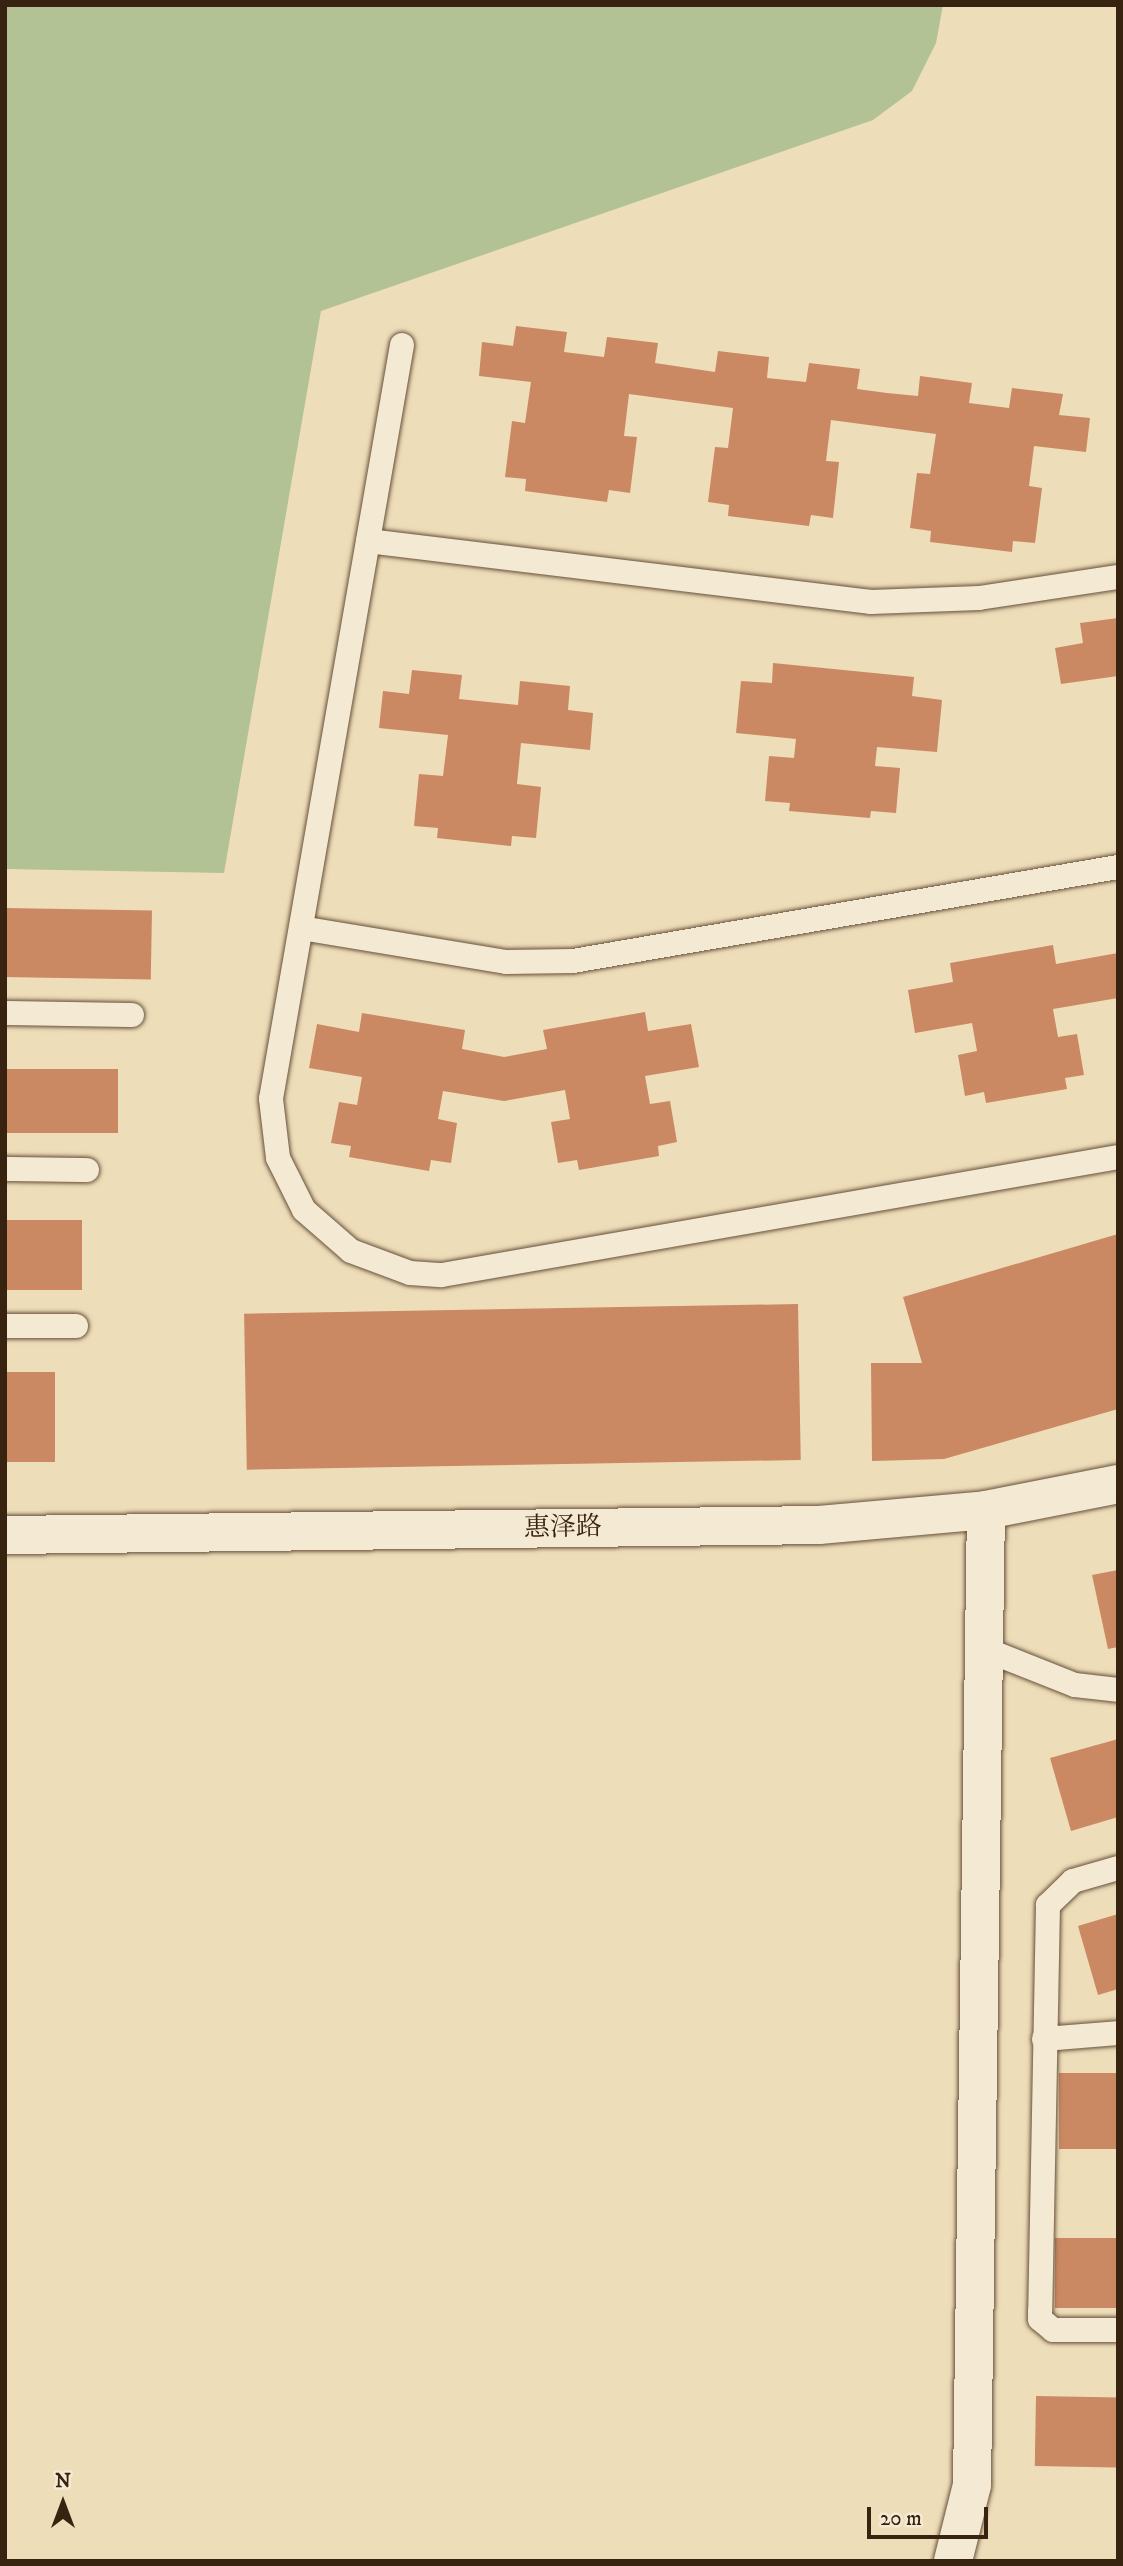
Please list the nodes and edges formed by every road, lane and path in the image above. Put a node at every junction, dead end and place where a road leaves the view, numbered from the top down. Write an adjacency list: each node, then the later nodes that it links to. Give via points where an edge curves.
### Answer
1 (402, 345): 2 (lane)
2 (368, 541): 3 (lane, via 871,602 979,598); 5 (lane)
3 (1118, 577)
4 (1118, 867): 5 (lane, via 573,961 506,962)
5 (301, 928): 8 (lane, via 271,1099 278,1158 304,1209 326,1232 379,1265 442,1275 473,1271)
6 (5, 1013): 7 (lane)
7 (132, 1015)
8 (1118, 1157)
9 (5, 1170): 10 (lane)
10 (87, 1170)
11 (5, 1326): 12 (lane)
12 (76, 1326)
13 (1118, 1484): 14 (street, 惠泽路)
14 (986, 1510): 15 (street, 惠泽路, via 819,1525); 16 (street)
15 (5, 1535)
16 (984, 1649): 17 (lane, via 1075,1685); 22 (street, via 972,2485)
17 (1118, 1690)
18 (1118, 1868): 20 (lane, via 1073,1881 1048,1905)
19 (1118, 2033): 20 (lane)
20 (1044, 2039): 21 (lane, via 1040,2319 1053,2330)
21 (1118, 2330)
22 (953, 2561)

